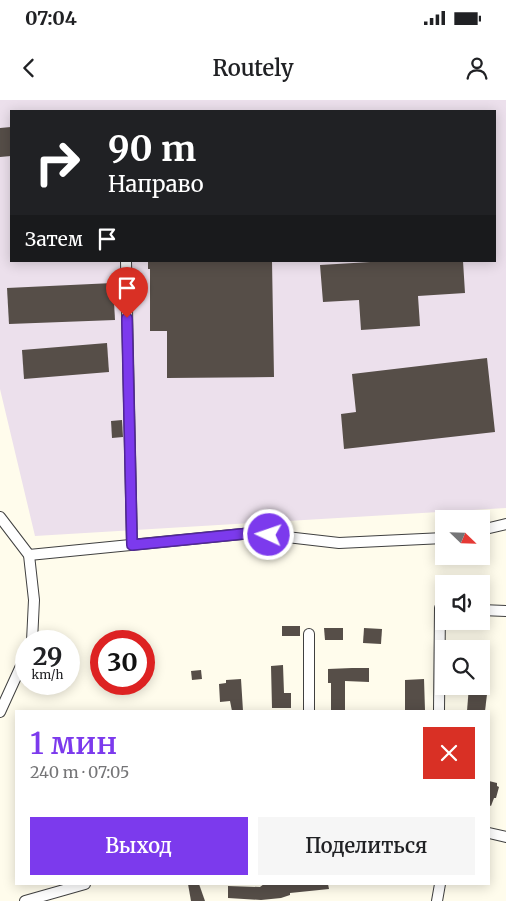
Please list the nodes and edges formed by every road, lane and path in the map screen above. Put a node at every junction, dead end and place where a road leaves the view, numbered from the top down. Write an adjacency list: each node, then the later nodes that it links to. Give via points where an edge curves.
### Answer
1 (126, 262): 6 (street)
2 (0, 517): 7 (street)
3 (506, 524): 4 (street)
4 (490, 528)
5 (435, 539): 6 (street, via 339,544 252,533)
6 (132, 545): 7 (street)
7 (29, 555): 10 (street, via 34,600)
8 (490, 610): 9 (street)
9 (506, 611)
10 (33, 630)
11 (441, 630): 15 (street)
12 (309, 634): 14 (street)
13 (15, 679): 16 (street)
14 (309, 710)
15 (438, 710)
16 (0, 712)
17 (490, 833): 18 (street)
18 (506, 837)
19 (81, 885): 21 (street)
20 (440, 885): 22 (street)
21 (24, 901)
22 (437, 901)

